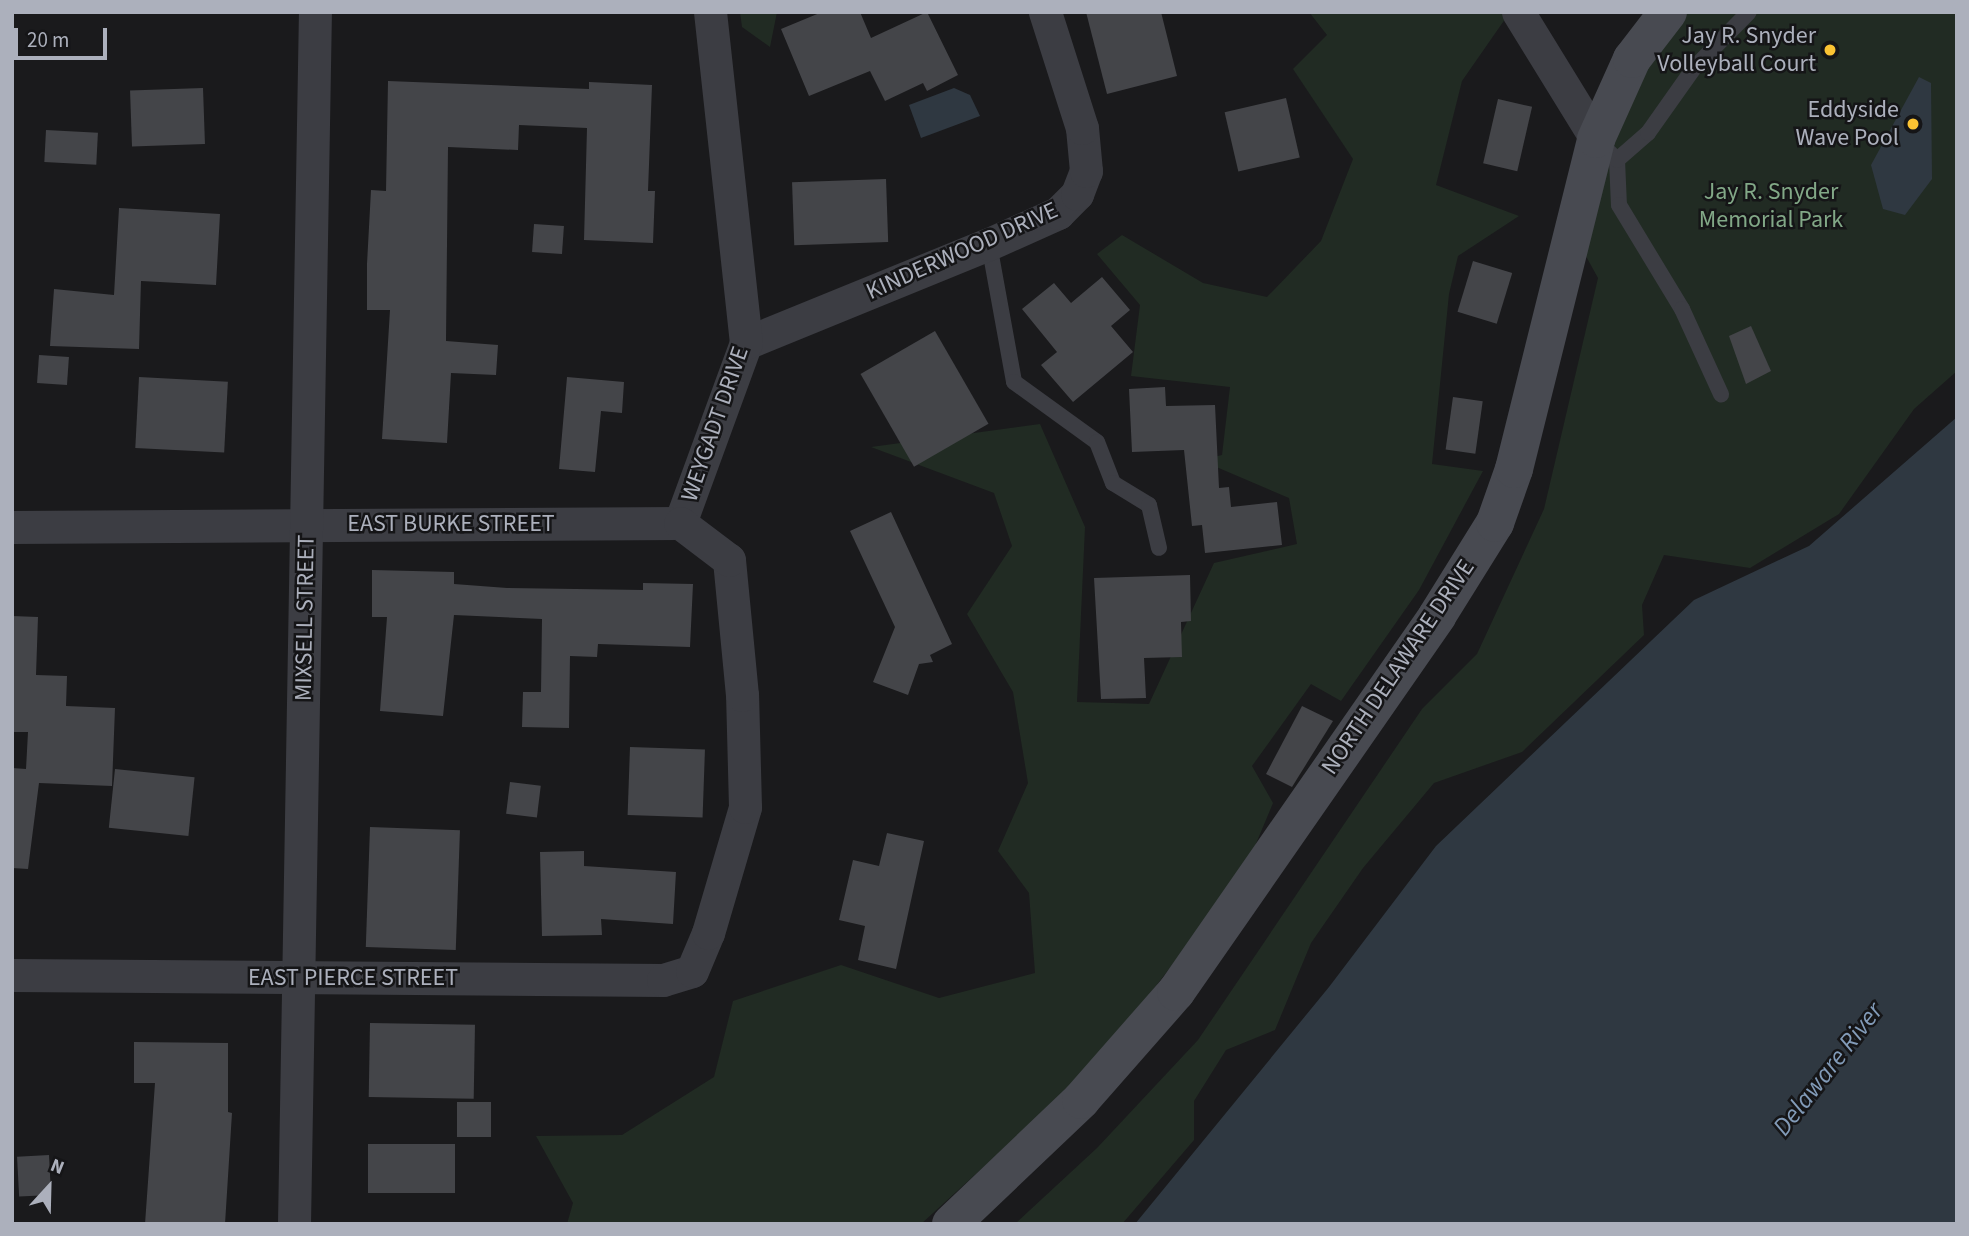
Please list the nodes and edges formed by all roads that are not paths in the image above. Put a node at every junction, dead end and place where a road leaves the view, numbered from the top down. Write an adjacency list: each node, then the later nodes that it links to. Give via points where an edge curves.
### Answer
1 (315, 12): 12 (street, MIXSELL STREET)
2 (710, 12): 9 (street, WEYGADT DRIVE)
3 (1045, 12): 8 (street, KINDERWOOD DRIVE, via 1082,128 1086,171 1077,194 1058,213)
4 (1518, 12): 7 (street)
5 (1668, 12): 7 (main road, NORTH DELAWARE DRIVE, via 1632,59)
6 (1749, 12): 7 (lane, via 1694,68 1648,133)
7 (1606, 149): 10 (lane, via 1619,205 1682,309); 19 (main road, NORTH DELAWARE DRIVE, via 1495,523 1437,615 1175,992 1081,1100)
8 (989, 244): 9 (street, KINDERWOOD DRIVE); 14 (lane, via 1014,382 1097,442 1112,484 1149,505)
9 (746, 343): 11 (street, WEYGADT DRIVE)
10 (1721, 394)
11 (680, 523): 12 (street, EAST BURKE STREET); 15 (street, WEYGADT DRIVE, via 729,560 742,695 745,807 708,933)
12 (306, 525): 13 (street, EAST BURKE STREET); 17 (street, MIXSELL STREET)
13 (12, 527)
14 (1158, 548)
15 (692, 971): 17 (street, EAST PIERCE STREET, via 663,980)
16 (12, 975): 17 (street, EAST PIERCE STREET)
17 (298, 978): 18 (street, MIXSELL STREET)
18 (294, 1224)
19 (951, 1224)

